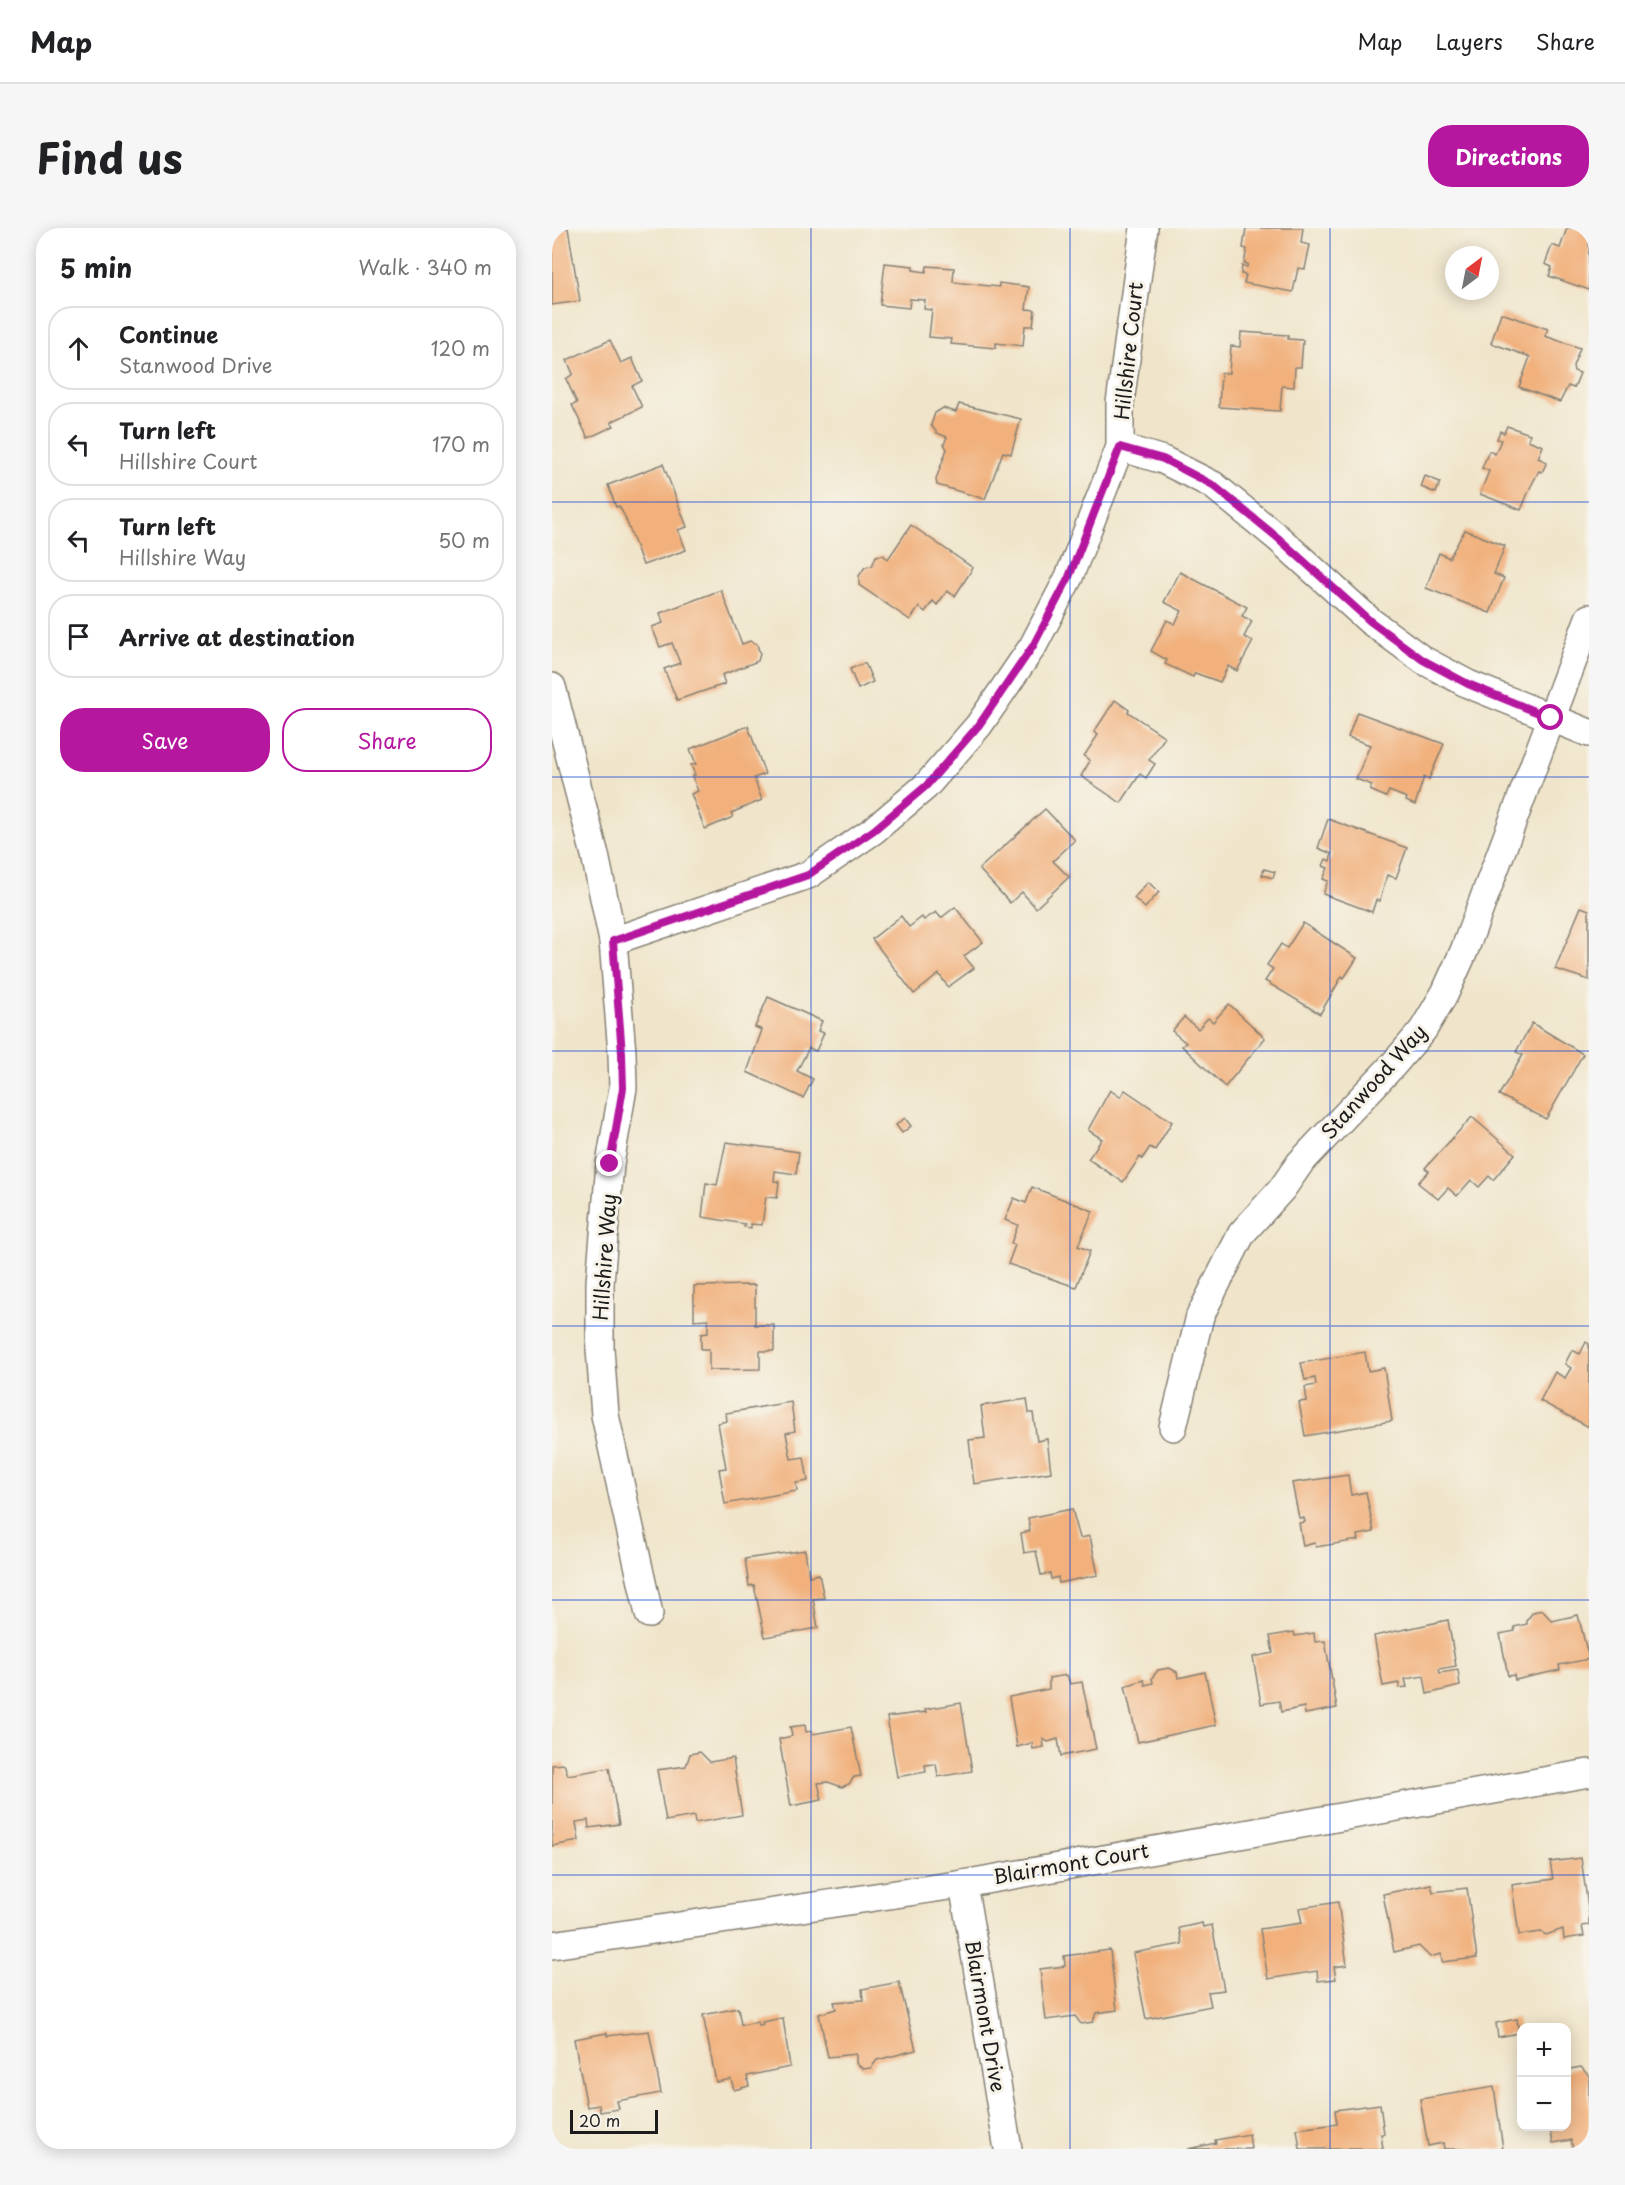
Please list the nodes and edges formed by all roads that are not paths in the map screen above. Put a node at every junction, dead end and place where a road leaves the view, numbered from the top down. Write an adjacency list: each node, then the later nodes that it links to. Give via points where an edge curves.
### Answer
1 (1144, 228): 2 (street, Hillshire Court, via 1120,403)
2 (1120, 447): 5 (street, via 1163,459 1213,485 1370,621 1423,660 1468,684); 7 (street, Hillshire Court, via 1069,577 1033,646 979,725 926,786 874,830 808,875)
3 (1589, 618): 5 (street, Stanwood Way)
4 (552, 687): 7 (street, Hillshire Way)
5 (1551, 718): 6 (street); 8 (street, Stanwood Way, via 1445,993 1423,1030 1300,1163 1282,1190 1242,1233 1200,1316)
6 (1589, 733)
7 (613, 941): 9 (street, Hillshire Way, via 623,1088 610,1164 600,1282 600,1348 605,1415)
8 (1173, 1426)
9 (649, 1614)
10 (1589, 1773): 11 (street, Blairmont Court)
11 (963, 1884): 12 (street, Blairmont Court); 13 (street, Blairmont Drive)
12 (552, 1945)
13 (1008, 2149)

